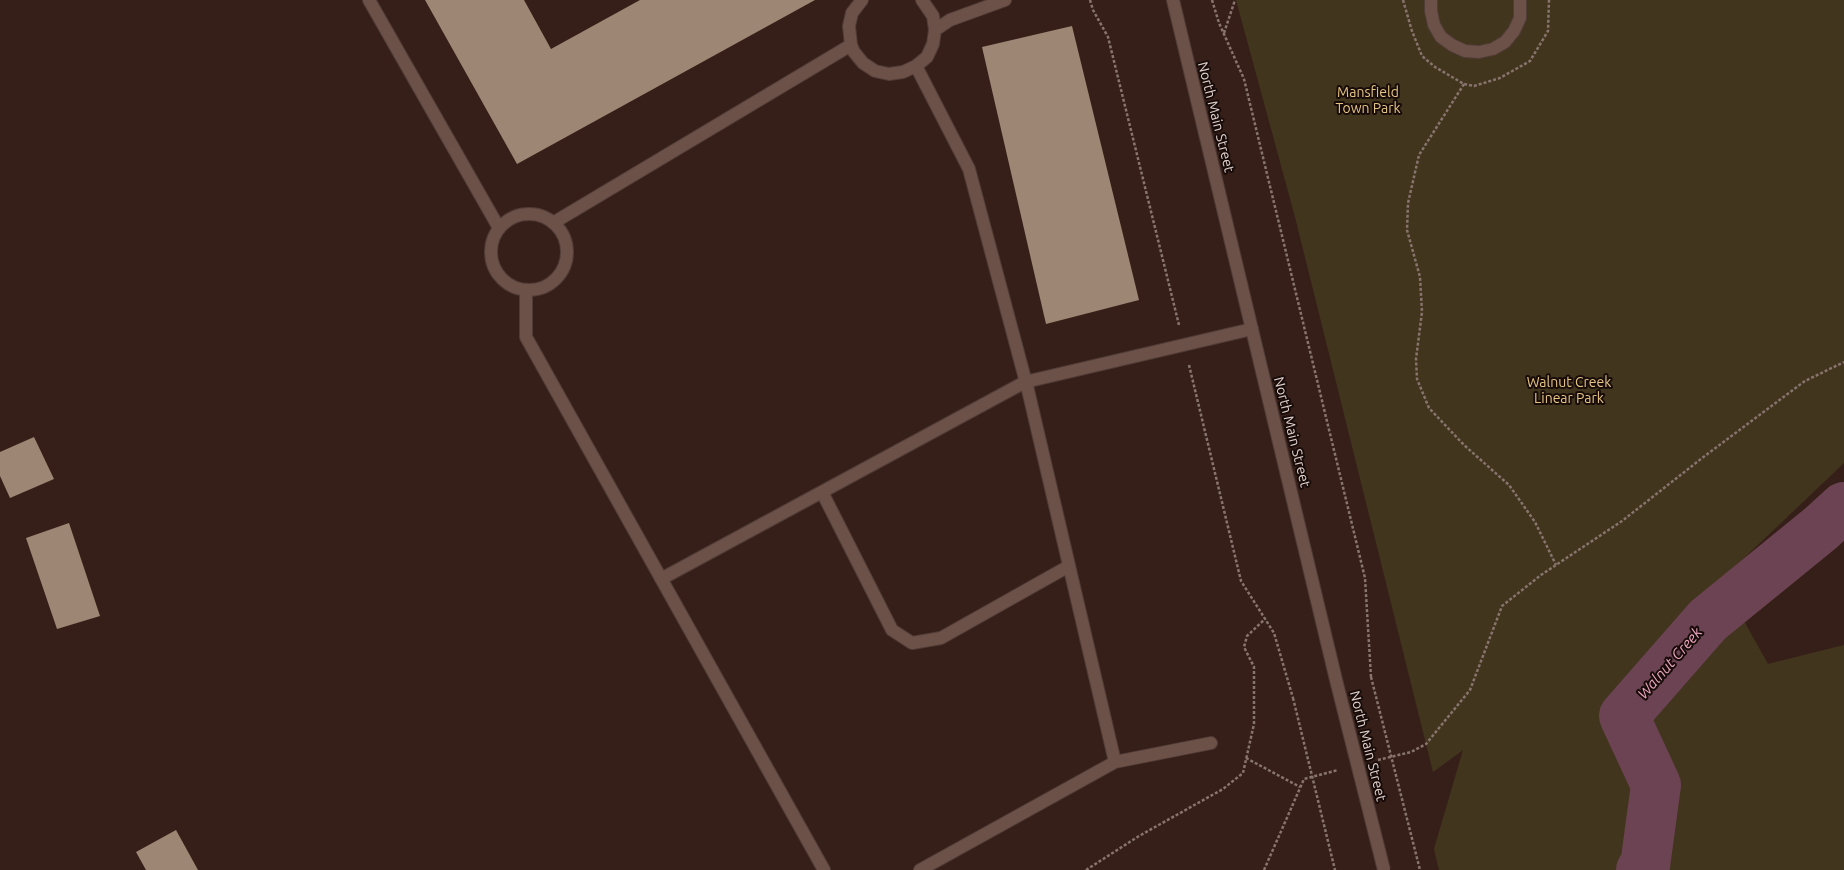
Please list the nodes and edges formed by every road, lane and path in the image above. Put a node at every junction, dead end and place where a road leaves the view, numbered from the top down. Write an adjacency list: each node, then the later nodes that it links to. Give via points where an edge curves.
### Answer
1 (369, 0): 16 (main road)
2 (862, 0): 12 (main road, via 852,13 849,26)
3 (922, 0): 10 (main road, via 933,16)
4 (1006, 0): 10 (main road, via 950,20)
5 (1172, 0): 18 (main road, North Main Street)
6 (1212, 0): 11 (path)
7 (1235, 0): 11 (path)
8 (1432, 0): 9 (main road, via 1430,11 1434,24 1442,36 1452,45 1465,51 1479,52 1505,42 1514,31 1520,18)
9 (1520, 0)
10 (936, 30): 13 (main road, via 934,44 927,57)
11 (1224, 33): 37 (path, bridge, via 1244,79 1365,578 1371,676)
12 (851, 45): 13 (main road, via 863,63 875,71 889,74 903,72); 15 (main road)
13 (916, 66): 20 (main road, via 969,169)
14 (1464, 84): 22 (path, via 1419,155 1408,203 1407,230 1420,277 1422,312 1416,359 1417,379 1429,408 1464,445 1509,485 1535,522)
15 (553, 223): 16 (main road, via 542,216 530,214 507,220); 17 (main road, via 562,232 566,244 567,257 563,269 548,285)
16 (499, 228): 17 (main road, via 490,251 492,263 504,282 514,288)
17 (526, 290): 24 (main road, via 526,337)
18 (1252, 329): 20 (main road); 36 (main road, North Main Street, bridge)
19 (1844, 362): 22 (path, via 1805,381 1622,521)
20 (1025, 382): 21 (main road); 23 (main road)
21 (822, 492): 23 (main road, via 892,630 912,643 940,638); 24 (main road)
22 (1556, 565): 29 (path, via 1502,606 1470,690 1426,744 1411,752)
23 (1069, 566): 28 (main road)
24 (661, 579): 32 (main road)
25 (1293, 698): 35 (path, bridge)
26 (1211, 742): 28 (main road)
27 (1246, 758): 31 (path)
28 (1115, 762): 33 (main road)
29 (1372, 762)
30 (1342, 769): 31 (path, via 1304,778)
31 (1300, 787): 34 (path)
32 (824, 870)
33 (920, 870)
34 (1264, 870)
35 (1335, 870)
36 (1384, 870)
37 (1420, 870)

